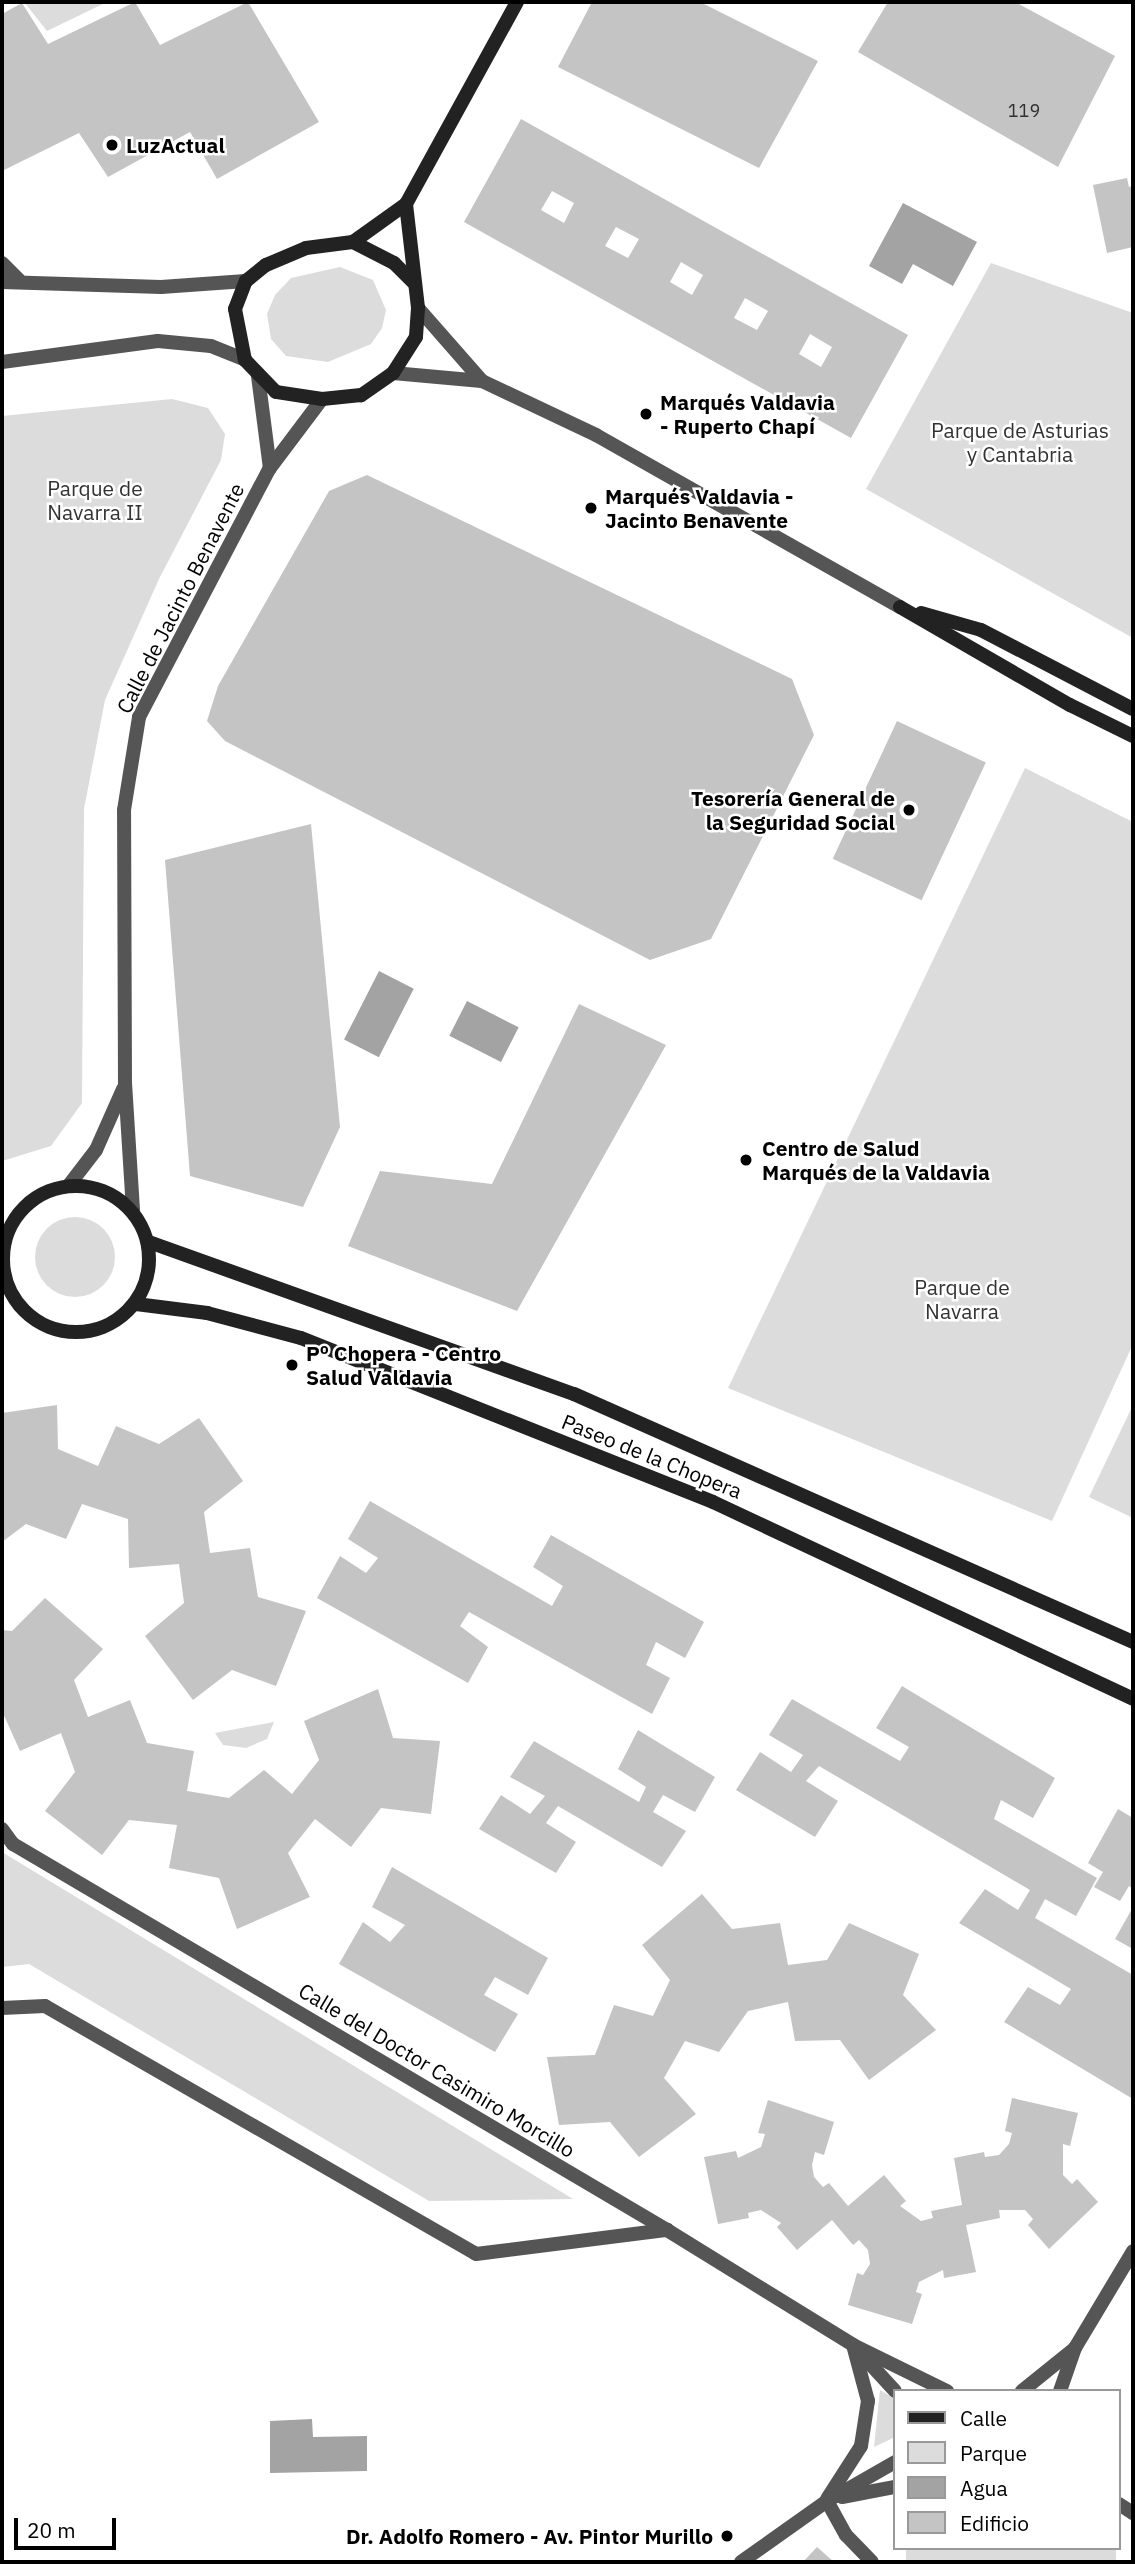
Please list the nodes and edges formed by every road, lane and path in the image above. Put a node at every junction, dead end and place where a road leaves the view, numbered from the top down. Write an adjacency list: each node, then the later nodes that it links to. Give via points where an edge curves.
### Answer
1 (517, 2): 2 (main road)
2 (406, 204): 3 (main road); 8 (main road)
3 (353, 242): 6 (main road, via 306,248 266,265); 8 (main road, via 394,263)
4 (2, 263): 5 (street)
5 (19, 280): 6 (street, via 161,287); 7 (street)
6 (246, 281): 10 (main road, via 235,309)
7 (2, 282)
8 (413, 282): 9 (main road)
9 (418, 309): 12 (main road, via 416,337); 14 (street)
10 (244, 360): 11 (street, via 211,346 158,341); 13 (main road)
11 (2, 362)
12 (393, 373): 14 (street); 15 (main road, via 361,395)
13 (258, 376): 15 (main road, via 276,392); 16 (street, Calle de Jacinto Benavente)
14 (482, 382): 17 (street, via 596,435)
15 (322, 400): 16 (street, Calle de Jacinto Benavente)
16 (270, 468): 20 (street, Calle de Jacinto Benavente, via 139,717 124,810)
17 (900, 607): 18 (main road, via 981,630); 19 (main road)
18 (1133, 709)
19 (1133, 736)
20 (125, 1084): 21 (street, via 96,1150); 22 (street, Calle de Jacinto Benavente)
21 (69, 1185): 22 (main road, via 104,1190); 23 (main road, via 35,1198)
22 (133, 1210): 24 (main road)
23 (6, 1225): 25 (main road, via 3,1250)
24 (149, 1242): 26 (main road, via 149,1274); 27 (main road, Paseo de la Chopera, via 575,1394)
25 (8, 1297): 26 (main road, via 40,1323 73,1332 108,1325)
26 (136, 1304): 28 (main road, Paseo de la Chopera, via 207,1313 339,1353 713,1502)
27 (1133, 1642)
28 (1133, 1699)
29 (2, 1829): 30 (street, Calle del Doctor Casimiro Morcillo)
30 (7, 1845): 32 (street, Calle del Doctor Casimiro Morcillo)
31 (2, 2008): 32 (street, via 45,2006 476,2254)
32 (667, 2230): 34 (street, Calle del Doctor Casimiro Morcillo)
33 (1133, 2251): 35 (street)
34 (853, 2345): 36 (street, Calle del Doctor Casimiro Morcillo); 39 (street, Calle del Doctor Casimiro Morcillo); 42 (street, via 868,2401 863,2434 861,2446)
35 (1075, 2348): 37 (street); 38 (street)
36 (943, 2389)
37 (1024, 2389)
38 (1061, 2389)
39 (894, 2390)
40 (894, 2463): 42 (street)
41 (894, 2487): 42 (street)
42 (827, 2501): 43 (street); 44 (street, via 846,2535)
43 (741, 2562)
44 (872, 2562)

